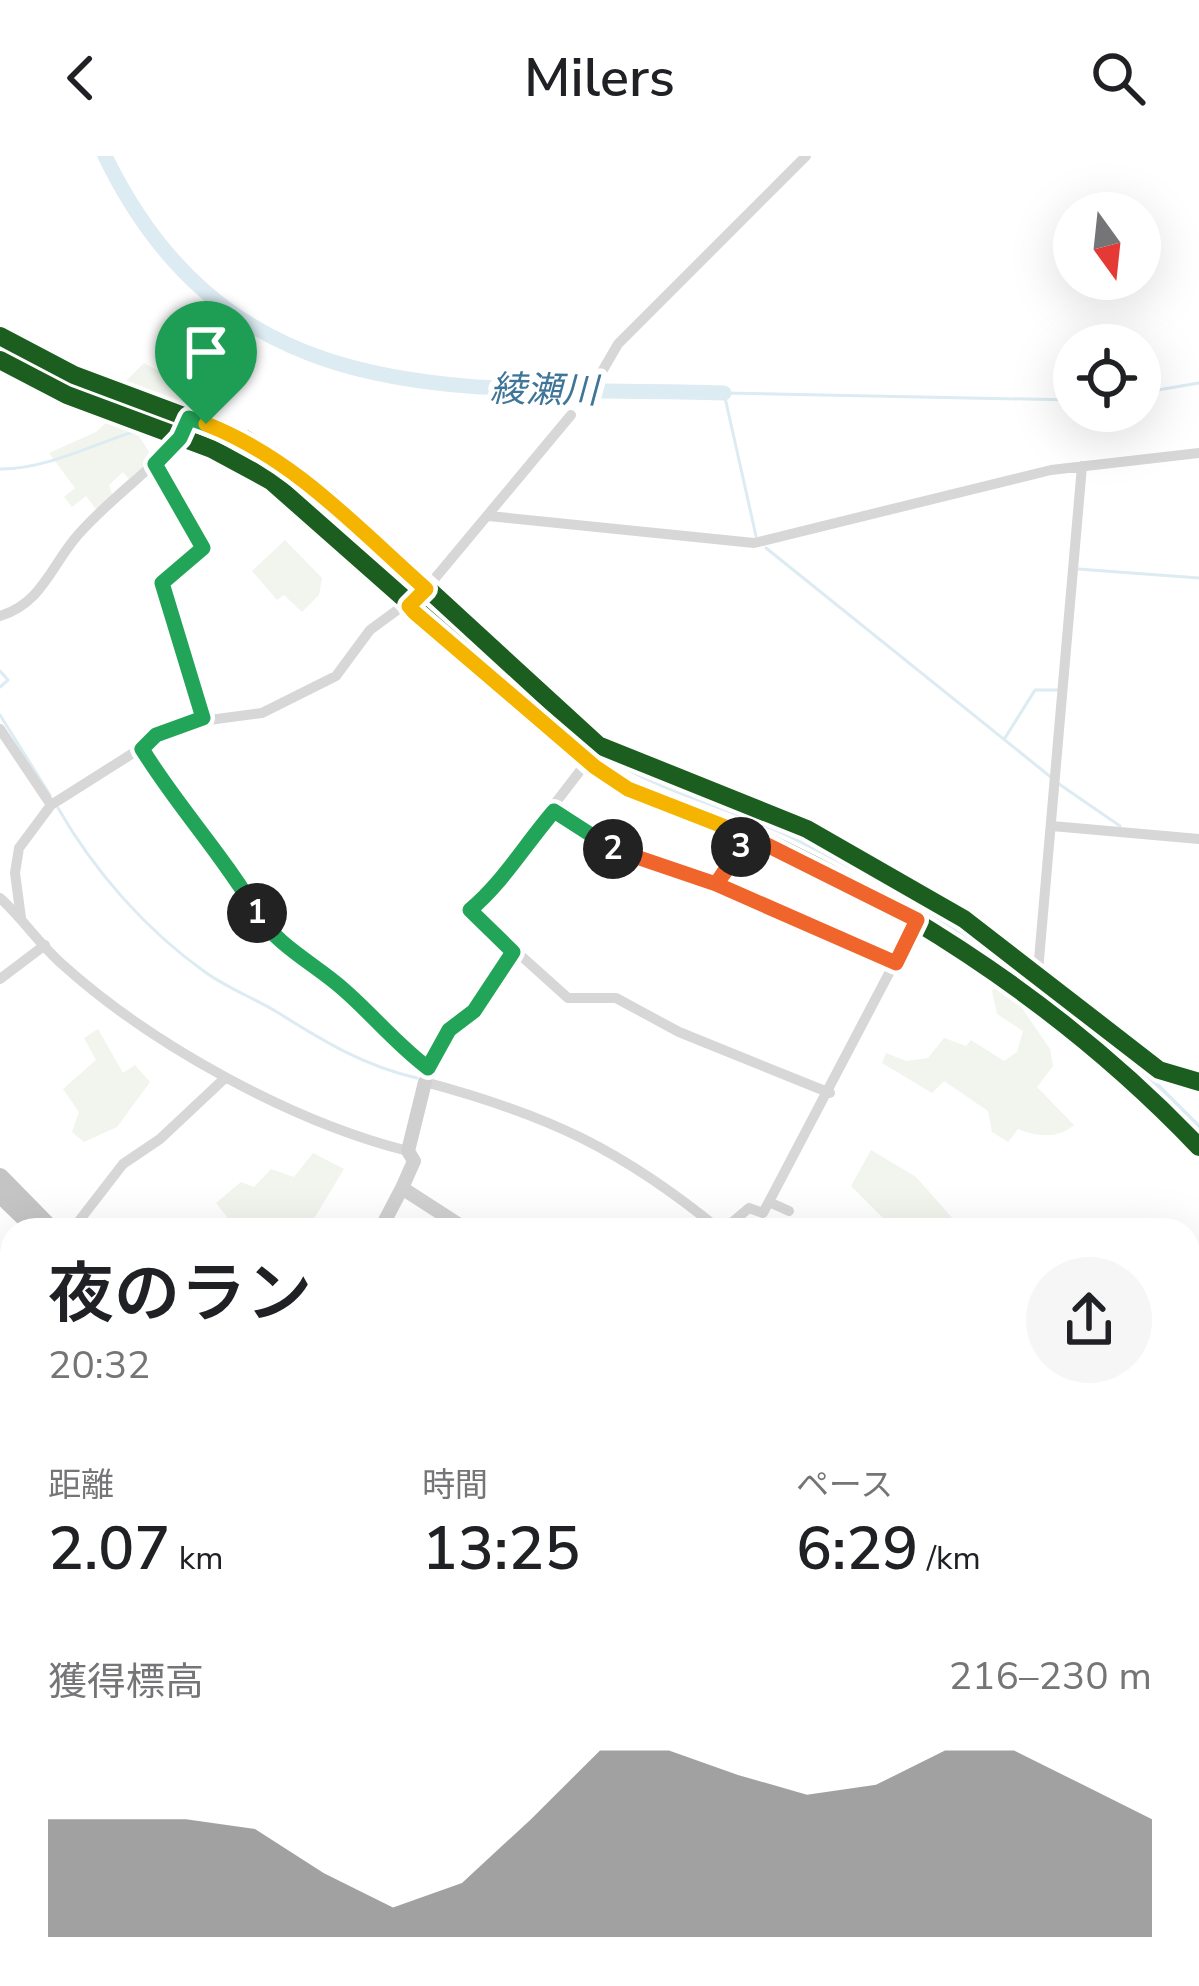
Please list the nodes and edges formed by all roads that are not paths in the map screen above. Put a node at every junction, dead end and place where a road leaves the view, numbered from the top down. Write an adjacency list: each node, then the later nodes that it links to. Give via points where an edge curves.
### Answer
1 (806, 156): 3 (street, via 618,344)
2 (0, 335): 5 (street)
3 (596, 382)
4 (571, 415): 10 (street)
5 (186, 426): 7 (street); 11 (street, via 245,439 286,465)
6 (1199, 453): 8 (street)
7 (155, 464): 12 (street, via 74,538 34,596); 13 (street, via 203,548 162,583)
8 (1082, 466): 10 (street, via 754,543); 18 (street)
9 (290, 500): 11 (street)
10 (489, 515): 11 (street)
11 (415, 599): 13 (street, via 370,630 336,676 262,713); 17 (street, via 583,767); 28 (street, via 598,745 807,829)
12 (0, 616)
13 (203, 718): 15 (street, via 156,735)
14 (0, 729): 16 (street)
15 (142, 749): 16 (street); 30 (street, via 268,932 319,968)
16 (51, 805): 23 (street, via 14,864)
17 (554, 811): 21 (street, via 608,848); 26 (street, via 510,862 505,881 470,910)
18 (1052, 826): 20 (street); 28 (street)
19 (751, 837): 21 (street)
20 (1199, 839)
21 (716, 884): 27 (street)
22 (0, 898): 23 (street)
23 (21, 918): 25 (street)
24 (917, 920): 27 (street)
25 (45, 945): 29 (street); 31 (street, via 148,1031)
26 (513, 952): 30 (street, via 474,1011 449,1030); 33 (street, via 568,998 616,998)
27 (896, 963): 33 (street)
28 (1038, 971): 32 (street, via 1159,1070)
29 (0, 979)
30 (427, 1075): 34 (street); 45 (street, via 602,1144)
31 (225, 1078): 34 (street); 42 (street, via 123,1164)
32 (1199, 1082)
33 (830, 1093): 38 (street)
34 (408, 1151): 36 (street, via 414,1161)
35 (0, 1177): 41 (highway)
36 (402, 1188): 43 (street); 44 (street)
37 (0, 1194): 40 (highway)
38 (769, 1202): 39 (street); 46 (street, via 763,1213 749,1208)
39 (789, 1211)
40 (24, 1218)
41 (40, 1218)
42 (80, 1218)
43 (386, 1218)
44 (448, 1218)
45 (705, 1218)
46 (732, 1218)

